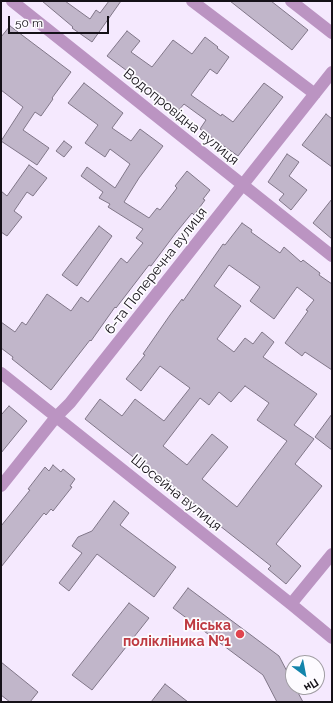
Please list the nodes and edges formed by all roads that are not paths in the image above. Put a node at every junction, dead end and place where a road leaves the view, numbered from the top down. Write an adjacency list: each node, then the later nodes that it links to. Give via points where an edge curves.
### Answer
1 (12, 1): 7 (street, Водопровідна вулиця)
2 (192, 1): 6 (street)
3 (291, 1): 4 (street)
4 (332, 33)
5 (332, 72): 6 (street, 6-та Поперечна вулиця)
6 (315, 94): 7 (street, 6-та Поперечна вулиця)
7 (243, 185): 8 (street, Водопровідна вулиця); 10 (street, 6-та Поперечна вулиця)
8 (332, 256)
9 (1, 373): 10 (street, Шосейна вулиця)
10 (56, 417): 11 (street, 6-та Поперечна вулиця); 13 (street, Шосейна вулиця)
11 (1, 486)
12 (332, 554): 13 (street)
13 (292, 604): 14 (street, Шосейна вулиця)
14 (332, 638)

